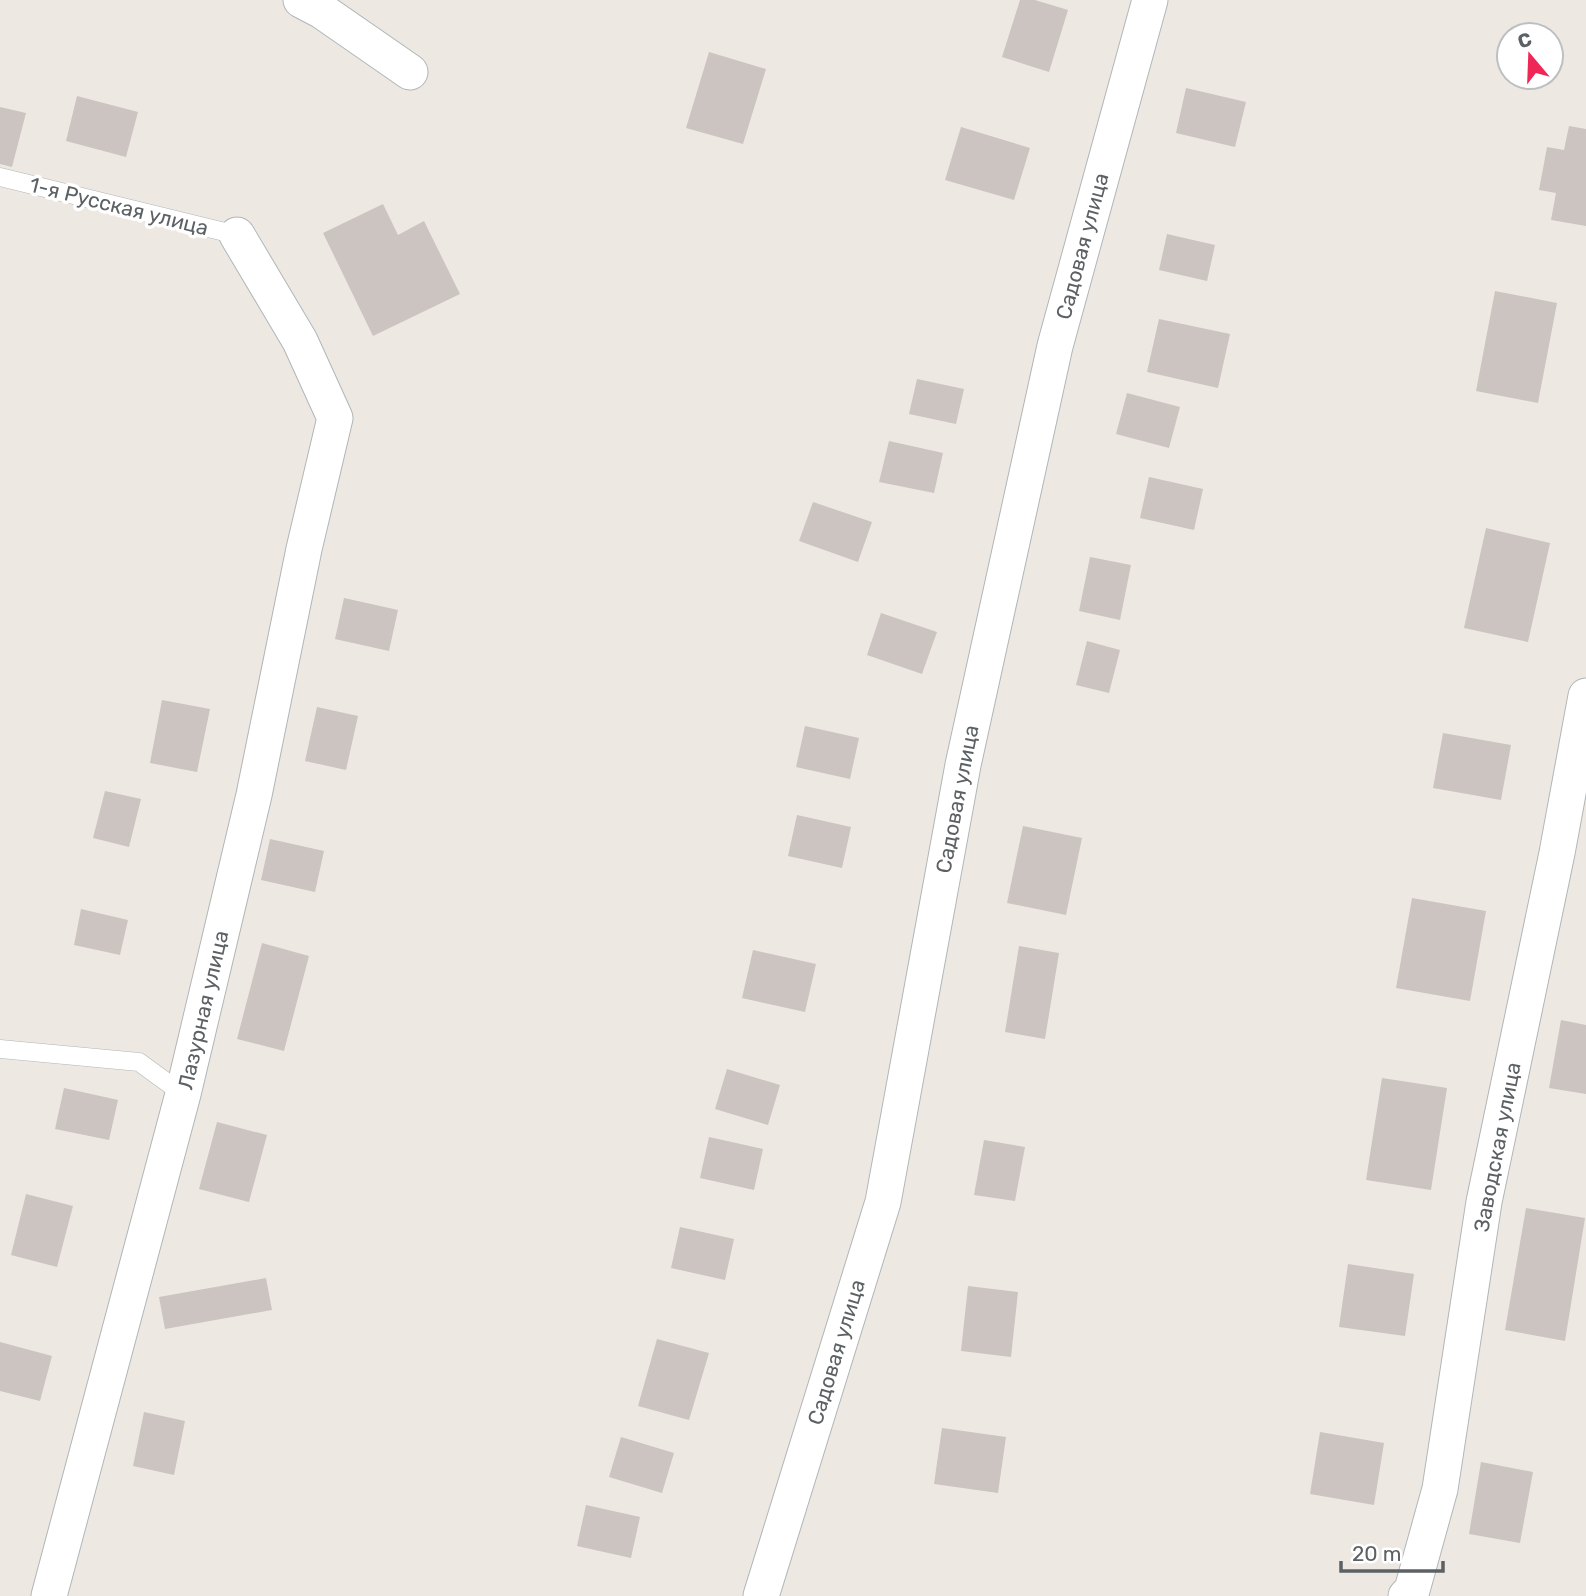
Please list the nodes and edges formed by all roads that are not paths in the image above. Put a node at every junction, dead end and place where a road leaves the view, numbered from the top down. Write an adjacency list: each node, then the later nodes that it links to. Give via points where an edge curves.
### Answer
1 (301, 0): 3 (street)
2 (1150, 0): 10 (street, Садовая улица, via 1055,346 963,765 883,1202)
3 (410, 72)
4 (0, 177): 5 (lane, 1-я Русская улица)
5 (237, 235): 8 (street, Лазурная улица, via 300,341 335,418 254,795)
6 (1586, 696): 11 (street, Заводская улица, via 1484,1202 1440,1489 1412,1590)
7 (0, 1049): 8 (lane, via 139,1062)
8 (183, 1094): 9 (street, Лазурная улица)
9 (49, 1596)
10 (761, 1596)
11 (1406, 1596)

